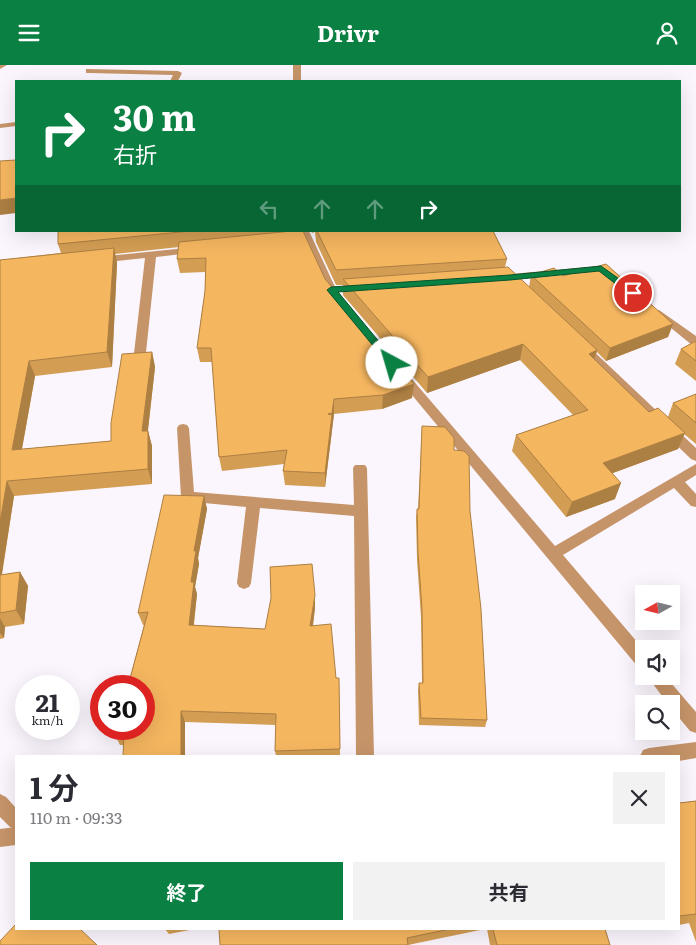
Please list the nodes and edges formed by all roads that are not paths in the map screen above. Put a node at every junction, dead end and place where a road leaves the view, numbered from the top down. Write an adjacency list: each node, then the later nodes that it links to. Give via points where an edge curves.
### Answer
1 (298, 65): 4 (street)
2 (89, 71): 3 (street, via 178,73)
3 (174, 80)
4 (297, 80)
5 (15, 124): 6 (street)
6 (0, 126)
7 (306, 237): 15 (street)
8 (209, 249): 9 (street)
9 (151, 254): 10 (street); 19 (street)
10 (85, 261)
11 (609, 275): 12 (street, via 601,269)
12 (509, 277): 13 (street); 14 (street)
13 (489, 279)
14 (523, 291)
15 (344, 304)
16 (648, 305): 18 (street)
17 (574, 339): 22 (street)
18 (696, 342)
19 (139, 362)
20 (392, 363): 29 (street)
21 (183, 428): 26 (street, via 188,497)
22 (696, 456)
23 (360, 468): 28 (street)
24 (696, 469): 25 (street)
25 (675, 481): 27 (street); 29 (street)
26 (254, 502): 28 (street); 30 (street)
27 (696, 502)
28 (361, 511): 35 (street)
29 (553, 554): 31 (street)
30 (244, 583)
31 (635, 651)
32 (663, 685): 33 (street)
33 (696, 725)
34 (696, 750): 36 (street)
35 (365, 755)
36 (657, 755)
37 (0, 803): 38 (street)
38 (15, 820)
39 (15, 836): 40 (street)
40 (0, 838)

